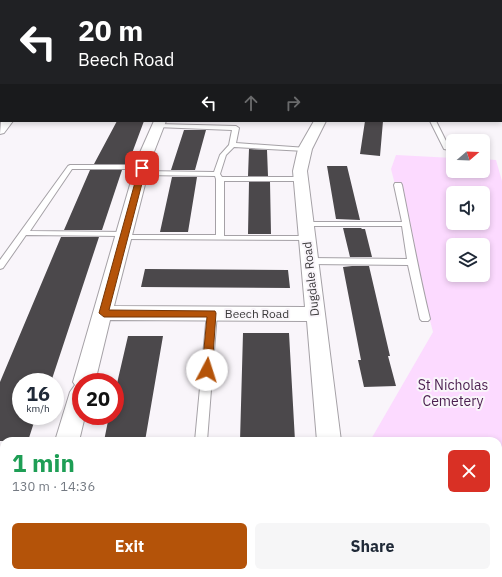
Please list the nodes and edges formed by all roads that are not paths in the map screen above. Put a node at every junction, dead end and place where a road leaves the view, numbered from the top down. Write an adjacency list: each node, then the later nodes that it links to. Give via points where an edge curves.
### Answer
1 (6, 122): 7 (street)
2 (239, 122): 6 (lane)
3 (319, 122): 10 (street, Dugdale Road)
4 (434, 122): 9 (lane)
5 (159, 123): 6 (lane); 11 (street)
6 (236, 128): 8 (lane)
7 (0, 130)
8 (232, 145): 10 (lane); 12 (lane, via 223,155)
9 (446, 147)
10 (305, 149): 13 (street, Dugdale Road, via 301,162)
11 (141, 170): 12 (lane); 17 (lane, via 70,167); 18 (street)
12 (218, 176): 13 (lane); 19 (lane)
13 (301, 179): 16 (street, Dugdale Road)
14 (398, 185): 15 (lane)
15 (406, 224): 16 (lane); 21 (lane)
16 (306, 231): 19 (lane); 20 (street, Dugdale Road)
17 (24, 233): 18 (lane); 22 (lane)
18 (124, 236): 19 (lane); 23 (street)
19 (220, 238)
20 (309, 261): 21 (lane); 25 (street, Dugdale Road)
21 (412, 262): 26 (lane)
22 (0, 266)
23 (104, 313): 24 (street, Beech Road); 27 (street)
24 (212, 313): 25 (street, Beech Road); 30 (lane)
25 (314, 314): 31 (street, Dugdale Road)
26 (425, 319)
27 (87, 373)
28 (72, 424): 29 (street)
29 (68, 437)
30 (202, 437)
31 (329, 437)

